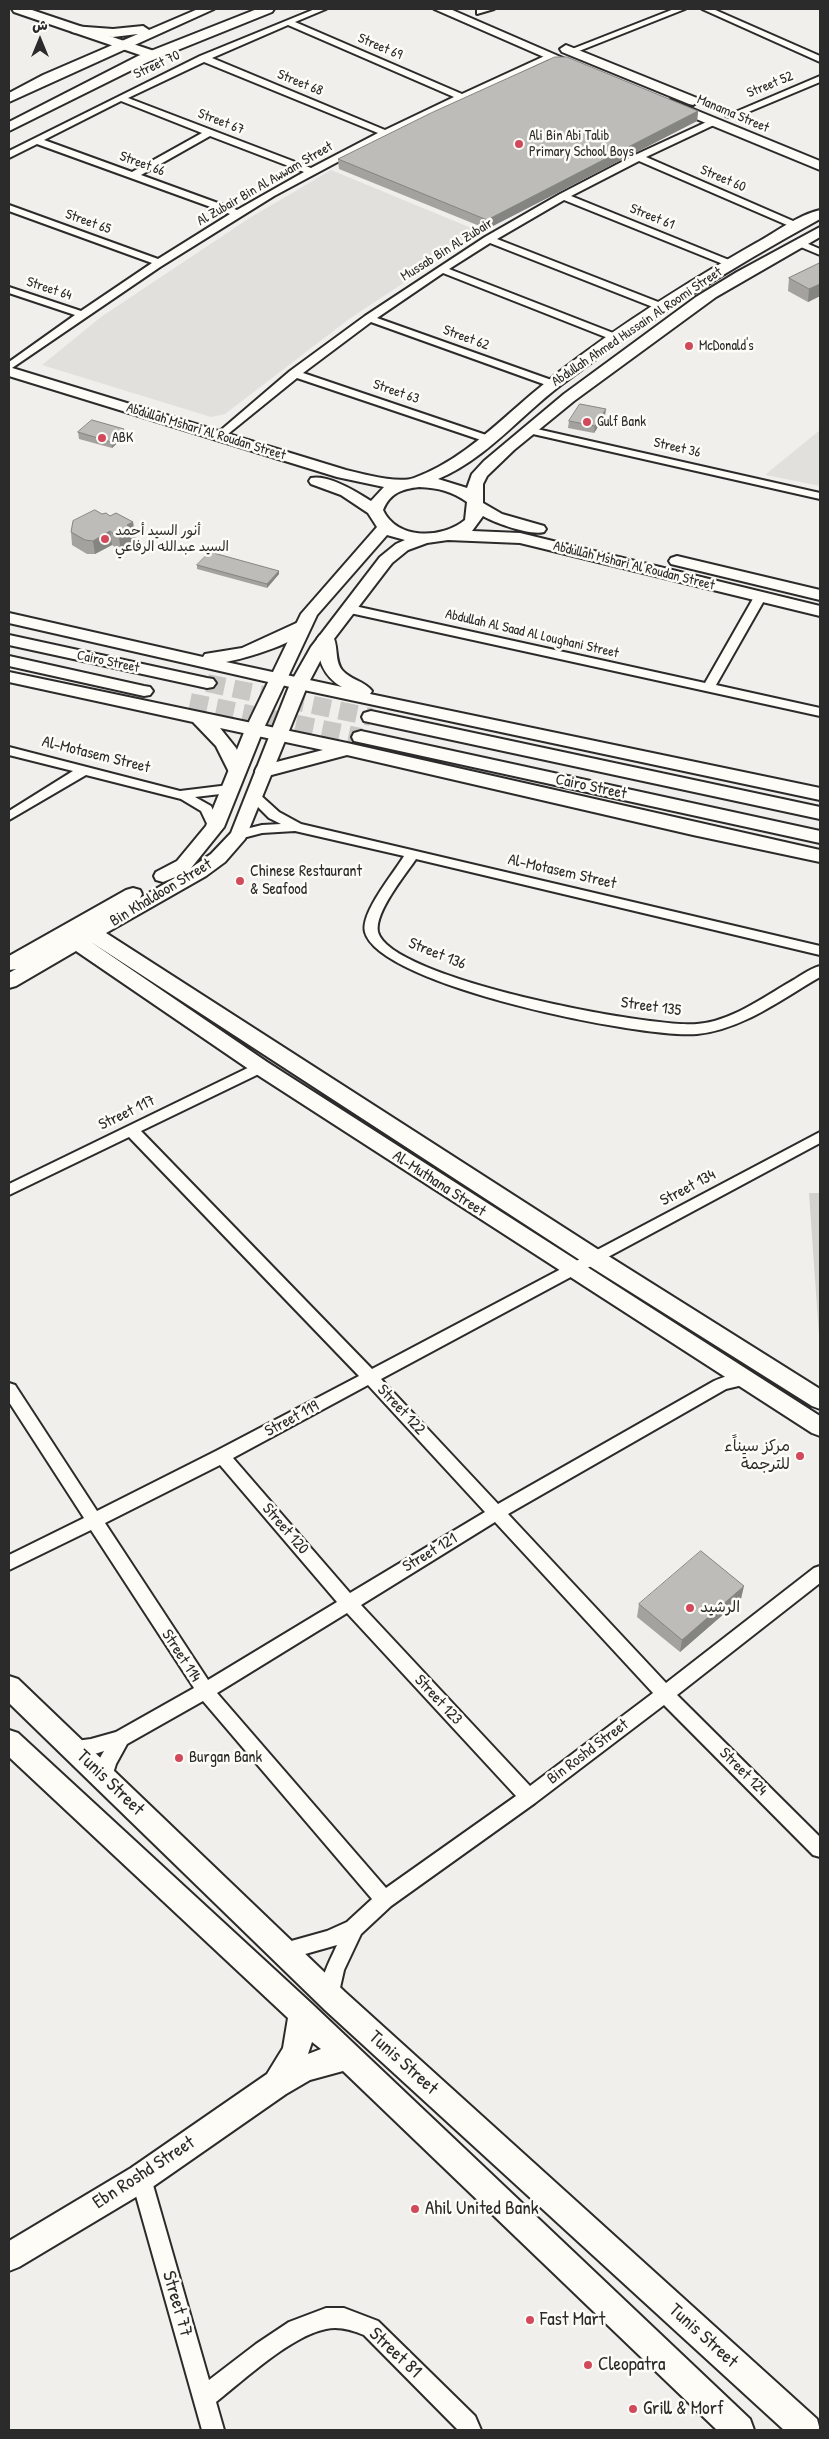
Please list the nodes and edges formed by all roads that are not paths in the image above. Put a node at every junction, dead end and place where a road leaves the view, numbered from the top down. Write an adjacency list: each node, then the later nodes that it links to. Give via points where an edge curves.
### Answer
1 (18, 9): 12 (street)
2 (208, 9): 9 (main road)
3 (268, 9): 17 (main road)
4 (322, 9): 11 (street, Street 70)
5 (440, 9): 16 (street, Manama Street)
6 (681, 9): 15 (street)
7 (706, 9): 19 (street)
8 (480, 10): 15 (street, Manama Street)
9 (194, 15): 12 (main road, via 130,32); 13 (main road)
10 (9, 18): 12 (street)
11 (287, 22): 18 (street, Street 70); 26 (street, Street 69)
12 (71, 35): 13 (street)
13 (119, 48): 17 (street); 20 (main road)
14 (79, 51): 20 (main road, via 72,63)
15 (571, 51): 21 (street, Manama Street)
16 (552, 56): 23 (street, Manama Street); 26 (street, Al Zubair Bin Al Awwam Street)
17 (148, 57): 31 (main road)
18 (203, 58): 28 (street, Street 70); 33 (street, Street 68)
19 (820, 59)
20 (48, 78): 27 (main road)
21 (638, 78): 23 (street, via 636,82); 24 (street, Manama Street)
22 (820, 80): 29 (street, Street 52)
23 (622, 84): 25 (street, Manama Street)
24 (659, 86): 25 (street, via 647,88); 29 (street, Manama Street)
25 (646, 93): 30 (street, Manama Street)
26 (462, 97): 33 (street, Al Zubair Bin Al Awwam Street)
27 (9, 98)
28 (120, 98): 32 (street, Street 67); 34 (street, Street 70)
29 (731, 116): 35 (street, Manama Street)
30 (713, 122): 37 (street, Mussab Bin Al Zubair); 38 (street, Manama Street)
31 (9, 127)
32 (210, 132): 39 (street, Street 67); 40 (street)
33 (386, 133): 39 (street, Al Zubair Bin Al Awwam Street)
34 (37, 140): 36 (street, Street 70); 40 (street, Street 66)
35 (820, 152)
36 (9, 155)
37 (638, 157): 41 (street, Mussab Bin Al Zubair); 45 (street, Street 60)
38 (820, 166)
39 (311, 171): 43 (street, Al Zubair Bin Al Awwam Street)
40 (133, 176): 43 (street, Street 66)
41 (563, 196): 47 (street, Mussab Bin Al Zubair); 51 (street, Street 61)
42 (9, 208): 50 (street, Street 65)
43 (238, 214): 50 (street, Al Zubair Bin Al Awwam Street)
44 (820, 214): 45 (street, Abdullah Ahmed Hussain Al Roomi Street)
45 (798, 226): 51 (street, Abdullah Ahmed Hussain Al Roomi Street)
46 (820, 231): 48 (street, Abdullah Ahmed Hussain Al Roomi Street)
47 (488, 239): 52 (street, Mussab Bin Al Zubair); 54 (street)
48 (799, 243): 49 (street); 65 (street, Abdullah Ahmed Hussain Al Roomi Street, via 730,282 672,322 577,390)
49 (820, 252)
50 (158, 262): 55 (street, Al Zubair Bin Al Awwam Street)
51 (731, 264): 54 (street, Abdullah Ahmed Hussain Al Roomi Street)
52 (441, 269): 56 (street, Mussab Bin Al Zubair); 57 (street)
53 (9, 290): 55 (street, Street 64)
54 (662, 307): 57 (street, Abdullah Ahmed Hussain Al Roomi Street)
55 (81, 314): 58 (street, Al Zubair Bin Al Awwam Street)
56 (369, 318): 60 (street, Mussab Bin Al Zubair); 61 (street, Street 62)
57 (617, 338): 61 (street, Abdullah Ahmed Hussain Al Roomi Street)
58 (9, 367)
59 (9, 371): 63 (street, Abdullah Mshari Al Roudan Street)
60 (294, 373): 66 (street, Mussab Bin Al Zubair); 67 (street, Street 63)
61 (553, 384): 67 (street, Abdullah Ahmed Hussain Al Roomi Street)
62 (9, 385): 64 (street, Abdullah Mshari Al Roudan Street)
63 (132, 409): 64 (street, via 136,413 133,417); 66 (street, Abdullah Mshari Al Roudan Street)
64 (119, 419): 71 (street, Abdullah Mshari Al Roudan Street)
65 (528, 430): 69 (street, Abdullah Ahmed Hussain Al Roomi Street); 73 (street, Street 36)
66 (219, 436): 70 (street, Abdullah Mshari Al Roudan Street)
67 (488, 439): 68 (street, Abdullah Ahmed Hussain Al Roomi Street)
68 (463, 460): 69 (street, via 463,466 468,470); 72 (street, Abdullah Ahmed Hussain Al Roomi Street)
69 (487, 466): 74 (street, Abdullah Ahmed Hussain Al Roomi Street, via 475,481)
70 (342, 474): 71 (street, via 340,482); 72 (street, Abdullah Mshari Al Roudan Street)
71 (326, 484): 75 (street, Abdullah Mshari Al Roudan Street, via 354,495)
72 (409, 484): 74 (street, Abdullah Mshari Al Roudan Street, via 444,484 462,490); 75 (street, Abdullah Ahmed Hussain Al Roomi Street, via 384,495)
73 (820, 496)
74 (475, 503): 77 (street, Abdullah Mshari Al Roudan Street, via 492,516); 78 (street, Abdullah Ahmed Hussain Al Roomi Street, via 477,512 471,524)
75 (375, 510): 76 (street)
76 (386, 527): 79 (street, via 403,535); 80 (street)
77 (524, 532): 78 (street, Abdullah Mshari Al Roudan Street); 81 (street, Abdullah Mshari Al Roudan Street); 84 (street, Abdullah Mshari Al Roudan Street)
78 (446, 536): 79 (street, Abdullah Mshari Al Roudan Street)
79 (425, 538): 82 (street, via 402,547)
80 (361, 554): 82 (street, via 376,554); 91 (street)
81 (664, 558): 83 (street, Abdullah Mshari Al Roudan Street); 84 (street, via 666,564)
82 (386, 560): 88 (street)
83 (697, 566): 85 (street, via 688,568 683,573); 86 (street, Abdullah Mshari Al Roudan Street)
84 (651, 570): 85 (street, Abdullah Mshari Al Roudan Street)
85 (684, 578): 87 (street, Abdullah Mshari Al Roudan Street)
86 (820, 595)
87 (760, 597): 89 (street, Abdullah Mshari Al Roudan Street); 100 (street)
88 (350, 608): 92 (street); 100 (street, Abdullah Al Saad Al Loughani Street)
89 (820, 611)
90 (9, 618): 94 (main road)
91 (303, 625): 94 (main road, via 249,653); 97 (street)
92 (326, 639): 99 (street); 102 (main road, via 326,657 338,677)
93 (9, 640): 98 (main road, Cairo Street)
94 (188, 658): 97 (main road)
95 (9, 661): 101 (main road, Cairo Street)
96 (9, 677): 105 (main road)
97 (279, 680): 99 (main road); 106 (street)
98 (207, 683)
99 (299, 684): 102 (main road); 107 (street)
100 (708, 688): 103 (street, Abdullah Al Saad Al Loughani Street)
101 (190, 702)
102 (394, 704): 115 (main road)
103 (820, 712)
104 (371, 717): 117 (main road, Cairo Street)
105 (199, 718): 106 (main road); 111 (main road, via 222,740)
106 (254, 730): 107 (main road); 111 (street, Bin Khaldoon Street)
107 (278, 735): 108 (main road); 112 (street, Bin Khaldoon Street)
108 (354, 743): 112 (main road); 122 (main road, Cairo Street); 124 (main road, via 693,829)
109 (9, 751): 110 (street, Al-Motasem Street)
110 (84, 770): 114 (street, Al-Motasem Street); 118 (street)
111 (237, 770): 113 (street, Bin Khaldoon Street)
112 (264, 771): 116 (street, Bin Khaldoon Street)
113 (229, 789): 114 (street, Al-Motasem Street); 119 (street, Bin Khaldoon Street)
114 (175, 794): 119 (street, Al-Motasem Street, via 206,809)
115 (820, 794)
116 (254, 796): 120 (street, Al-Motasem Street, via 281,820); 121 (street, Bin Khaldoon Street)
117 (820, 813)
118 (9, 816)
119 (215, 827): 125 (street, Bin Khaldoon Street, via 184,865)
120 (297, 827): 121 (street, Al-Motasem Street, via 262,829); 123 (street, Al-Motasem Street)
121 (239, 835): 125 (street, Bin Khaldoon Street, via 209,865)
122 (820, 837)
123 (412, 856): 126 (street, Al-Motasem Street); 130 (street, Street 136, via 374,913 372,935 385,950 401,960)
124 (820, 856)
125 (79, 933): 127 (street, Bin Khaldoon Street); 129 (street, Bin Khaldoon Street); 131 (street, Al-Muthana Street); 135 (street, Al-Muthana Street)
126 (820, 950)
127 (9, 964)
128 (820, 971): 130 (street, Street 135, via 735,1017 688,1030 649,1027)
129 (9, 981)
130 (497, 995)
131 (260, 1067): 132 (street, Street 117); 136 (street, Al-Muthana Street)
132 (132, 1131): 134 (street, Street 117); 137 (street, Street 122)
133 (820, 1137): 135 (street, Street 134)
134 (9, 1190)
135 (594, 1258): 136 (street, Street 134); 140 (street, Al-Muthana Street)
136 (572, 1270): 137 (street, Street 119); 138 (street, Al-Muthana Street)
137 (370, 1377): 142 (street, Street 119); 143 (street, Street 122)
138 (745, 1379): 141 (street, Al-Muthana Street); 143 (street, Street 121, via 720,1386)
139 (9, 1389): 144 (street, Street 114)
140 (820, 1400)
141 (820, 1427)
142 (222, 1456): 144 (street, Street 119); 147 (street, Street 120)
143 (498, 1512): 147 (street, Street 121); 150 (street, Street 122)
144 (93, 1521): 145 (street, Street 119); 149 (street, Street 114)
145 (9, 1563)
146 (820, 1573): 150 (street, Bin Roshd Street)
147 (348, 1602): 149 (street, Street 121); 155 (street, Street 123)
148 (9, 1687): 153 (street, Tunis Street)
149 (205, 1691): 151 (street, Street 121); 157 (street, Street 114)
150 (666, 1694): 155 (street, Bin Roshd Street); 156 (street, Street 124)
151 (121, 1738): 153 (street, Street 121, via 91,1747); 154 (street, via 107,1762)
152 (9, 1741): 161 (street, Tunis Street)
153 (74, 1748): 154 (street, Tunis Street)
154 (104, 1777): 159 (street, Tunis Street)
155 (529, 1797): 157 (street, Bin Roshd Street)
156 (820, 1849)
157 (384, 1900): 158 (street, Bin Roshd Street)
158 (354, 1928): 159 (street, Bin Roshd Street, via 329,1939); 160 (street, Bin Roshd Street, via 335,1970)
159 (284, 1951): 160 (street, Tunis Street)
160 (330, 1995): 170 (street, Tunis Street)
161 (302, 2014): 162 (street, Tunis Street); 163 (street, Ebn Roshd Street, via 301,2038 293,2060)
162 (348, 2058): 163 (street, Ebn Roshd Street, via 303,2069); 169 (street, Tunis Street)
163 (276, 2084): 164 (street, Ebn Roshd Street)
164 (142, 2178): 165 (street, Ebn Roshd Street); 166 (street, Street 77)
165 (9, 2257)
166 (204, 2397): 167 (street, Street 77); 168 (street, Street 81, via 302,2326 328,2318 351,2319 371,2328 468,2424)
167 (213, 2430)
168 (470, 2430)
169 (739, 2430)
170 (806, 2430)

